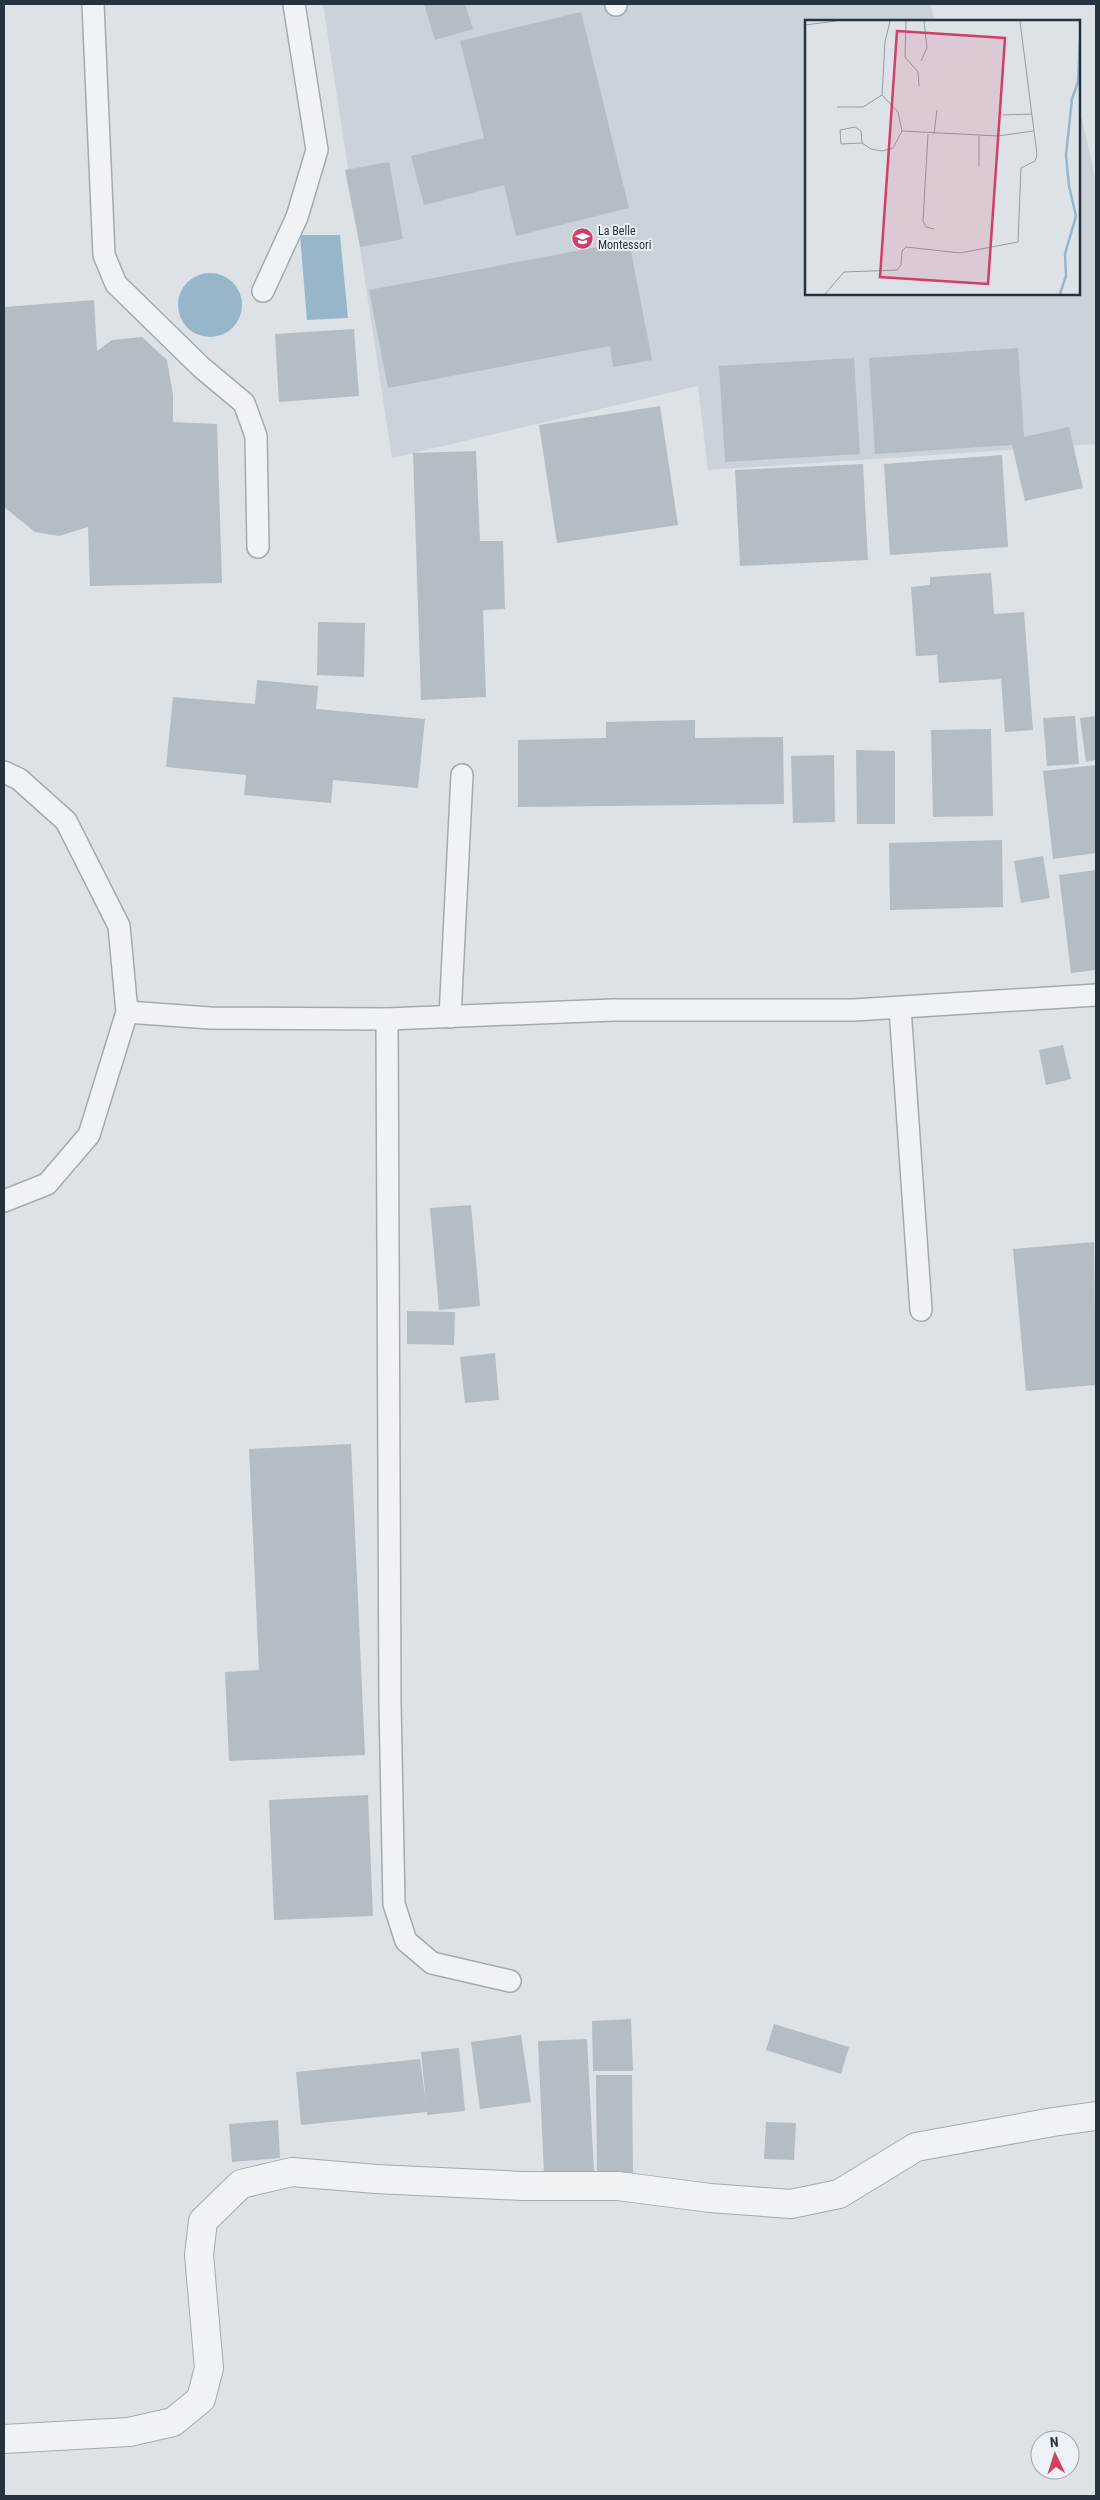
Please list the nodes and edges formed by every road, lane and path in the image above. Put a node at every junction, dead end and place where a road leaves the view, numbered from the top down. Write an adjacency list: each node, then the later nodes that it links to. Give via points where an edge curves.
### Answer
1 (93, 4): 4 (lane, via 104,255 116,284 244,403 256,436)
2 (294, 4): 3 (lane, via 317,150 297,217)
3 (263, 291)
4 (258, 547)
5 (4, 772): 9 (lane, via 19,779 66,821 119,926)
6 (462, 775): 10 (lane)
7 (1096, 995): 8 (lane)
8 (900, 1008): 10 (lane, via 613,1010); 13 (lane)
9 (127, 1012): 11 (lane, via 210,1018); 12 (lane, via 89,1135 48,1184)
10 (450, 1017): 11 (lane)
11 (387, 1020): 14 (lane, via 394,1904 406,1941 432,1963)
12 (4, 1201)
13 (921, 1310)
14 (510, 1982)
15 (1096, 2116): 16 (street, via 916,2147 839,2194 791,2204 618,2186 523,2186 292,2172 241,2184 203,2220 199,2255 209,2368 201,2399 173,2422 129,2432)
16 (4, 2438)

